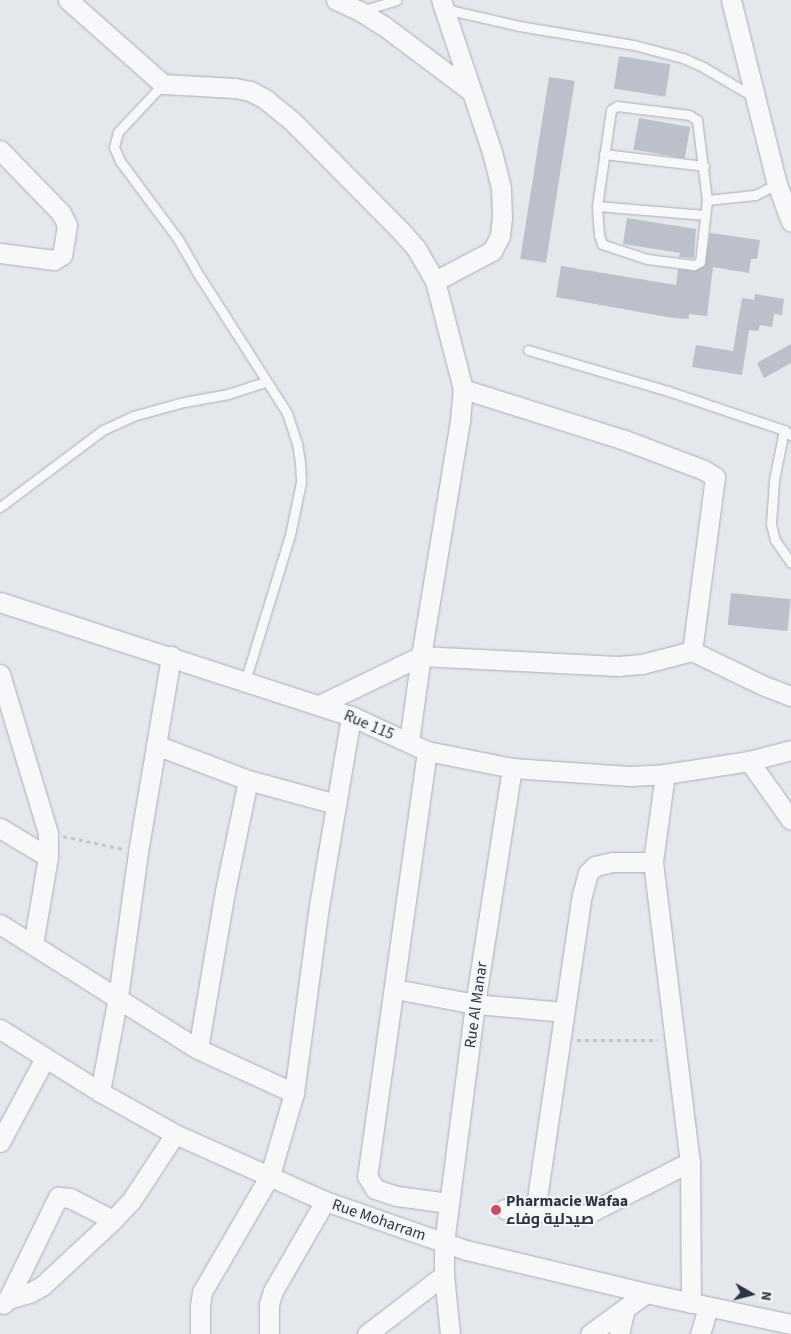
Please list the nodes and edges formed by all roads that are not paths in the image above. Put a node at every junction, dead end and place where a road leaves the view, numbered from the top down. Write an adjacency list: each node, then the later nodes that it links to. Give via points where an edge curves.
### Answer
1 (68, 0): 7 (street)
2 (336, 0): 6 (street)
3 (396, 0): 6 (lane)
4 (731, 0): 9 (street)
5 (442, 4): 8 (street); 9 (lane, via 510,24 675,55 703,67)
6 (360, 11): 8 (street)
7 (163, 84): 19 (street, via 235,88 265,99 292,121 406,236 424,259); 21 (lane, via 118,132 114,147 120,161 178,239)
8 (470, 91): 19 (street, via 501,188 500,236 492,251)
9 (754, 97): 13 (street)
10 (0, 150): 18 (street, via 61,213 67,225 62,255 54,260)
11 (604, 154): 12 (lane); 12 (lane, via 614,107 689,115 697,120); 15 (lane)
12 (704, 166): 14 (lane)
13 (777, 184): 14 (lane, via 755,195); 17 (street)
14 (707, 200): 16 (lane)
15 (597, 206): 16 (lane); 16 (lane, via 602,244 647,259 694,265 702,257)
16 (705, 215)
17 (791, 222)
18 (0, 253)
19 (435, 281): 22 (street)
20 (528, 350): 23 (lane, via 668,391)
21 (266, 382): 24 (lane, via 133,416 103,430); 31 (lane, via 287,413 297,443 301,482 290,535)
22 (463, 389): 27 (street, via 622,439 715,477); 29 (street)
23 (788, 432): 25 (lane, via 774,480 771,524 775,540)
24 (0, 506)
25 (791, 563)
26 (0, 602): 28 (street, Rue 115)
27 (692, 652): 29 (street, via 618,666); 33 (street)
28 (171, 656): 31 (street, Rue 115); 37 (street)
29 (421, 656): 34 (street); 36 (street)
30 (0, 674): 32 (street)
31 (245, 681): 34 (street, Rue 115)
32 (4, 696): 47 (street, via 48,833)
33 (791, 696)
34 (319, 705): 35 (street, Rue 115)
35 (351, 716): 36 (street, Rue 115); 44 (street)
36 (410, 742): 39 (street, Rue 115)
37 (156, 745): 43 (street); 52 (street)
38 (791, 750): 40 (street, Rue 115)
39 (427, 751): 41 (street, Rue 115); 51 (street)
40 (749, 761): 42 (street, Rue 115); 45 (street)
41 (512, 768): 42 (street, Rue 115, via 630,776); 53 (street, Rue Al Manar)
42 (665, 774): 48 (street)
43 (248, 780): 44 (street); 56 (street)
44 (336, 804): 59 (street)
45 (791, 820)
46 (0, 828): 47 (street)
47 (48, 857): 50 (street)
48 (653, 862): 54 (street, via 613,862 595,866 588,873); 62 (street)
49 (0, 924): 50 (street)
50 (33, 945): 52 (street)
51 (395, 990): 53 (street); 65 (street, via 367,1176 375,1189 397,1196)
52 (118, 998): 56 (street); 58 (street)
53 (475, 1004): 54 (street); 65 (street, Rue Al Manar)
54 (564, 1012): 67 (street)
55 (0, 1029): 57 (street, Rue Moharram)
56 (198, 1049): 59 (street)
57 (44, 1058): 58 (street, Rue Moharram); 61 (street)
58 (100, 1092): 60 (street, Rue Moharram)
59 (294, 1093): 63 (street)
60 (175, 1134): 63 (street, Rue Moharram); 68 (street, via 130,1201)
61 (0, 1142)
62 (690, 1162): 67 (street, via 585,1215); 73 (street)
63 (270, 1175): 64 (street, Rue Moharram); 76 (street, via 206,1283 200,1306)
64 (325, 1201): 69 (street, Rue Moharram); 77 (street, via 273,1291 269,1304)
65 (449, 1203): 69 (street, Rue Al Manar)
66 (505, 1209): 67 (street)
67 (535, 1212)
68 (113, 1220): 72 (street, via 42,1286); 72 (street, via 70,1198 58,1198)
69 (444, 1243): 70 (street, Rue Al Manar); 71 (street, Rue Moharram)
70 (444, 1275): 78 (street); 79 (street, Rue Al Manar)
71 (646, 1293): 73 (street, Rue Moharram); 74 (street)
72 (4, 1303)
73 (699, 1305): 75 (street, Rue Moharram); 82 (street)
74 (625, 1308): 80 (street); 81 (street)
75 (786, 1327)
76 (200, 1334)
77 (269, 1334)
78 (367, 1334)
79 (450, 1334)
80 (590, 1334)
81 (619, 1334)
82 (700, 1334)

